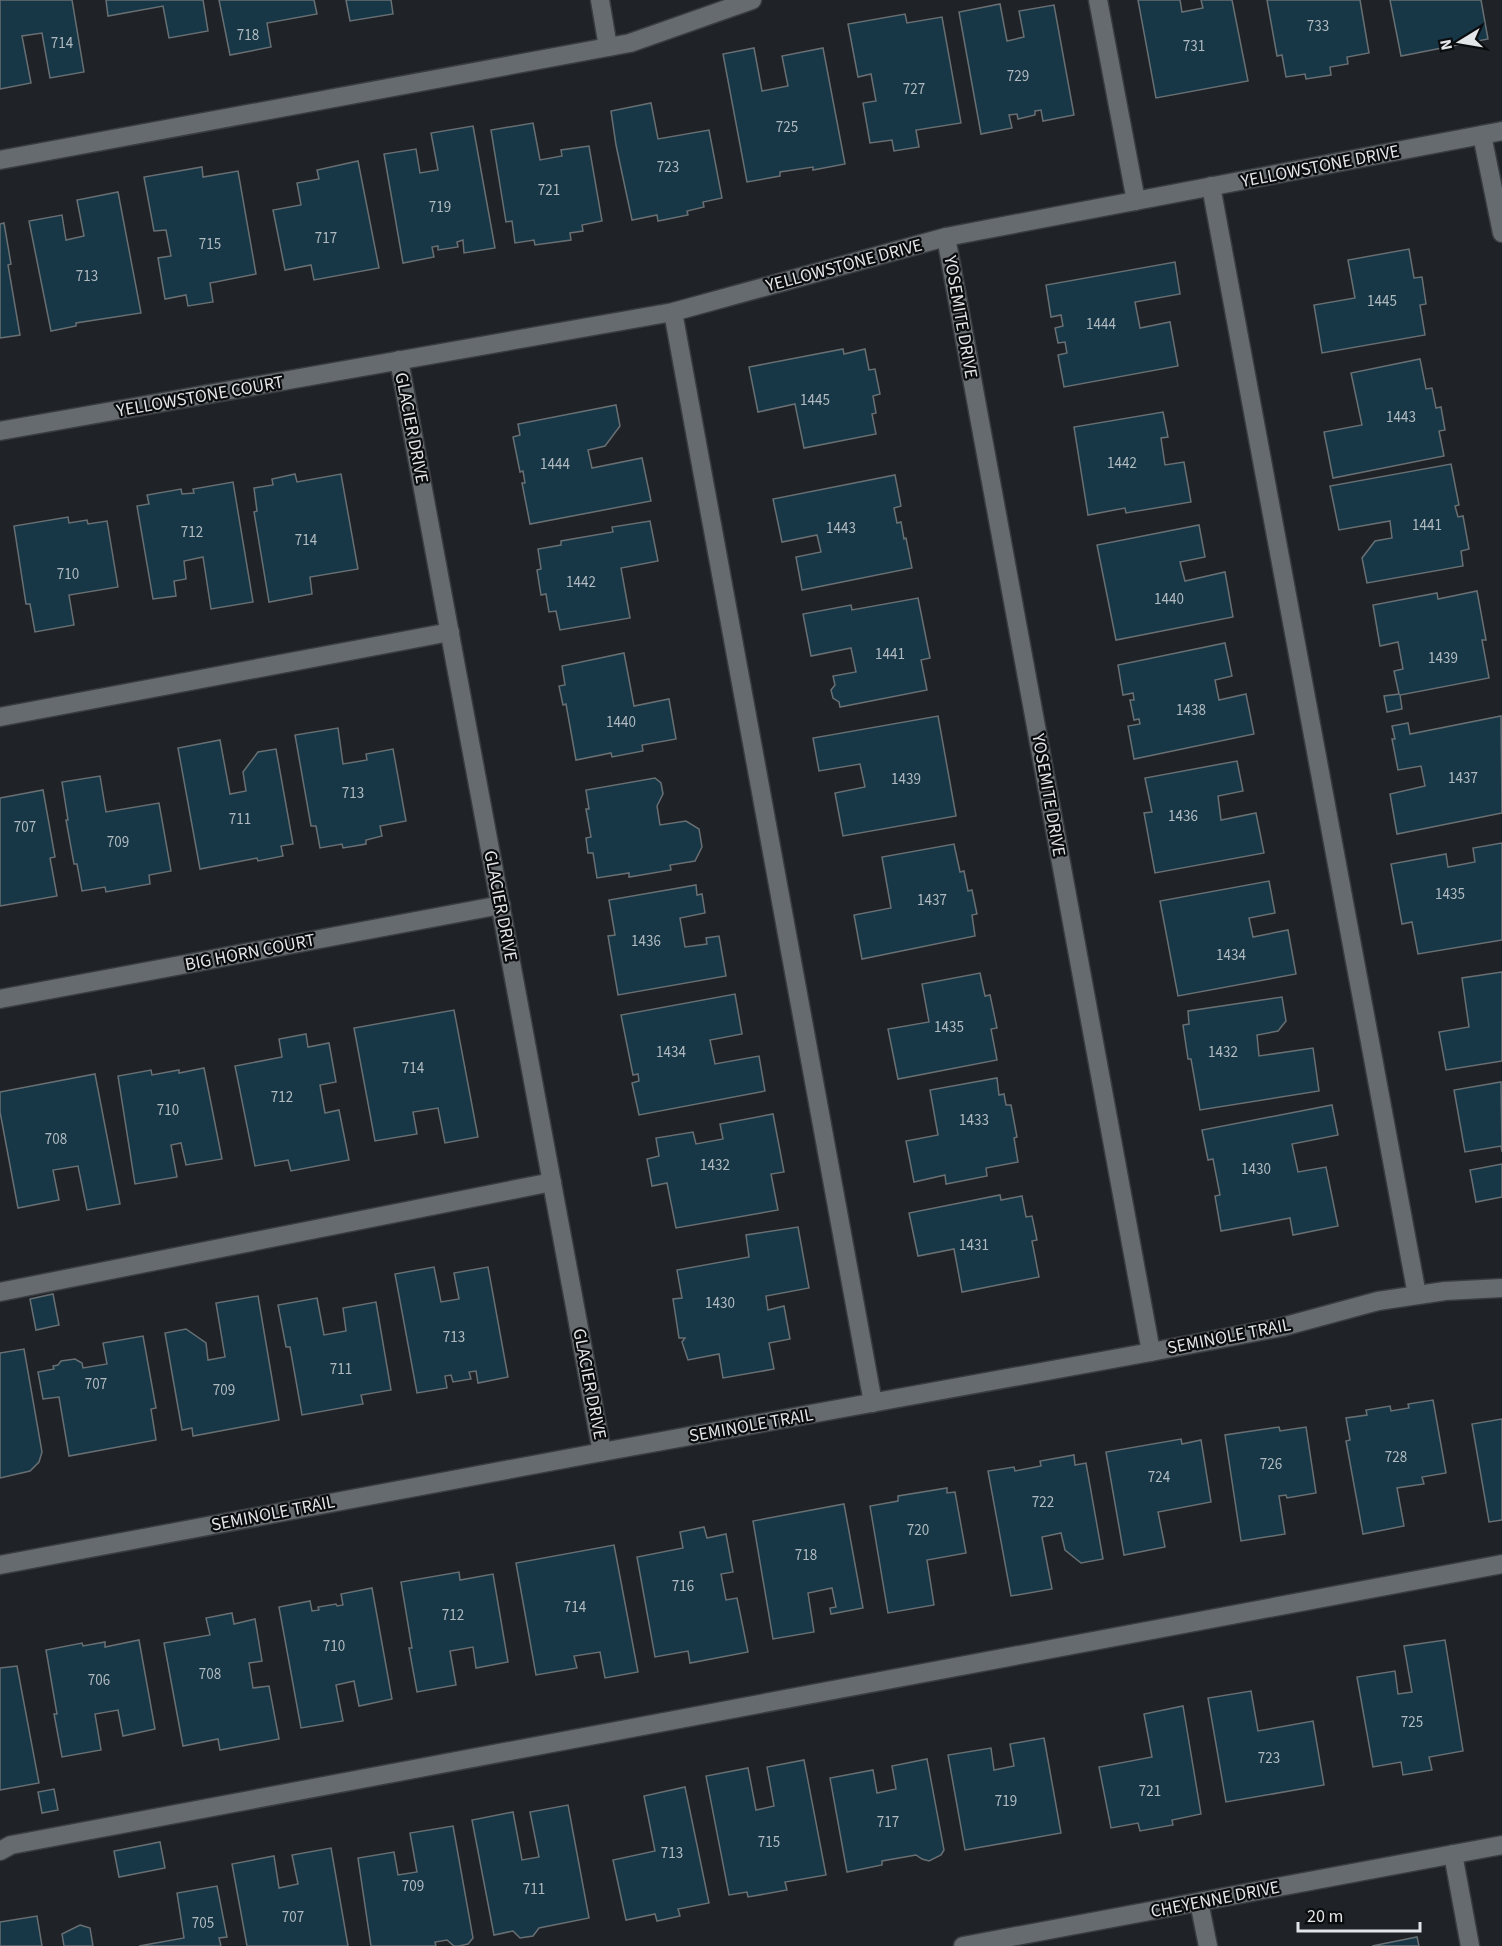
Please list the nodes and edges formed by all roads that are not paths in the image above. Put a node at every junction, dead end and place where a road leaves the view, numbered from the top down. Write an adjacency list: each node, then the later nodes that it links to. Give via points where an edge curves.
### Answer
1 (600, 0): 4 (street)
2 (752, 0): 4 (street, via 630,43)
3 (1098, 0): 9 (street)
4 (608, 47): 7 (street)
5 (1502, 131): 6 (street, YELLOWSTONE DRIVE)
6 (1482, 135): 8 (street, YELLOWSTONE DRIVE); 10 (street)
7 (0, 160)
8 (1211, 186): 9 (street, YELLOWSTONE DRIVE); 22 (street)
9 (1136, 201): 11 (street, YELLOWSTONE DRIVE)
10 (1502, 233)
11 (946, 237): 12 (street, YELLOWSTONE DRIVE); 23 (street, YOSEMITE DRIVE)
12 (673, 312): 13 (street, YELLOWSTONE DRIVE); 24 (street)
13 (399, 360): 14 (street, YELLOWSTONE COURT); 15 (street, GLACIER DRIVE)
14 (0, 431)
15 (450, 632): 16 (street); 17 (street, GLACIER DRIVE)
16 (0, 717)
17 (501, 905): 18 (street, BIG HORN COURT); 19 (street, GLACIER DRIVE)
18 (0, 999)
19 (552, 1182): 21 (street); 25 (street, GLACIER DRIVE)
20 (1502, 1288): 22 (street, SEMINOLE TRAIL)
21 (0, 1292)
22 (1417, 1295): 23 (street, SEMINOLE TRAIL, via 1378,1301 1282,1327)
23 (1151, 1352): 24 (street, SEMINOLE TRAIL)
24 (873, 1402): 25 (street, SEMINOLE TRAIL)
25 (602, 1452): 27 (street, SEMINOLE TRAIL)
26 (1502, 1564): 29 (street, via 11,1845)
27 (0, 1565)
28 (1502, 1845): 30 (street, CHEYENNE DRIVE)
29 (0, 1851)
30 (1453, 1854): 31 (street, CHEYENNE DRIVE); 34 (street)
31 (1199, 1902): 32 (street, CHEYENNE DRIVE); 33 (street)
32 (963, 1946)
33 (1208, 1946)
34 (1470, 1946)

